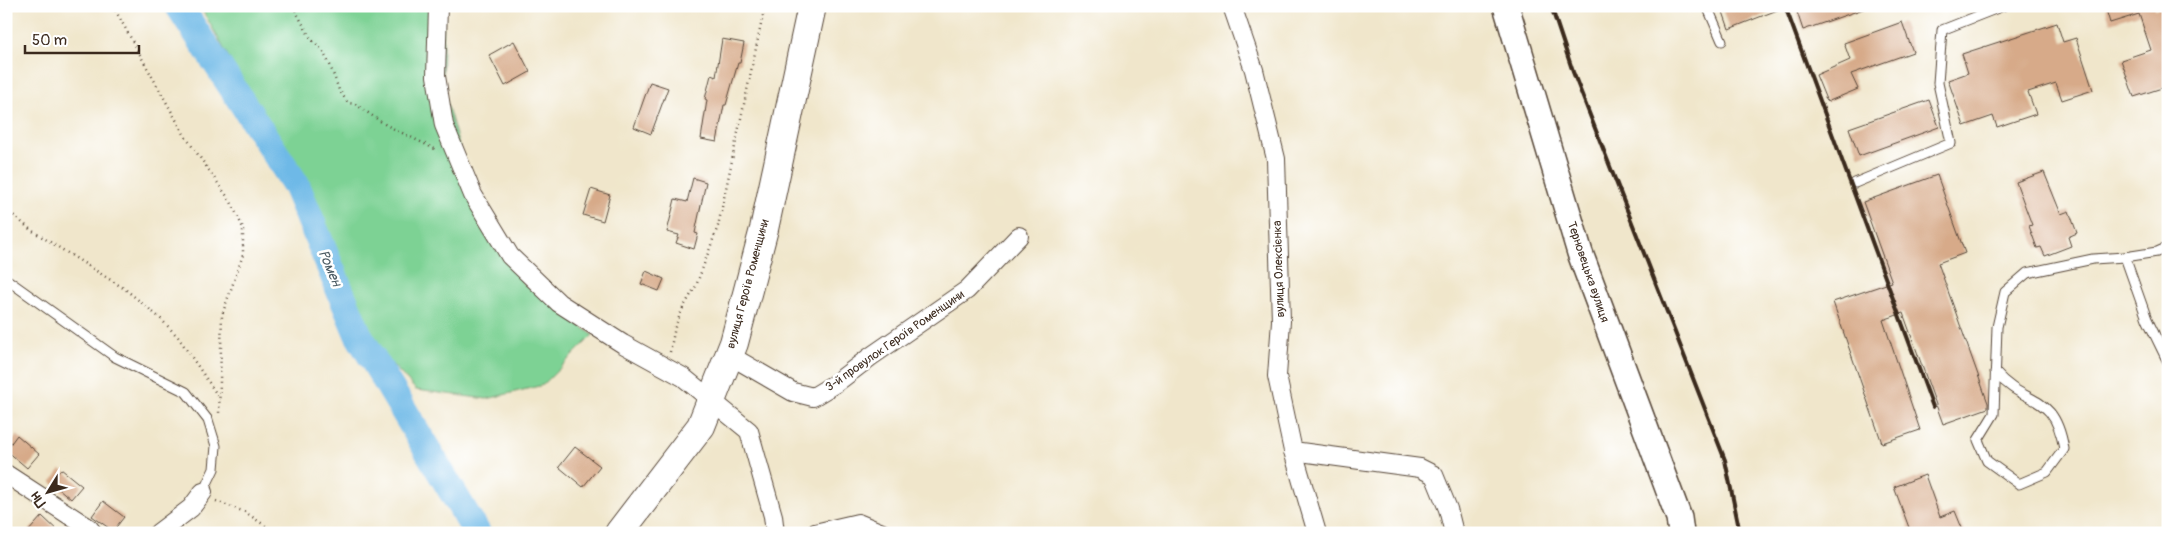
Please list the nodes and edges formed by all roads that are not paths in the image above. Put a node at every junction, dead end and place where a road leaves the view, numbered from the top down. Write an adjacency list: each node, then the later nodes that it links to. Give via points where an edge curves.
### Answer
1 (438, 6): 16 (street, via 436,76 444,125 473,195 510,256 559,303 683,377)
2 (812, 6): 13 (main road, вулиця Героїв Роменщини, via 764,229)
3 (1232, 6): 17 (street, вулиця Олексієнка, via 1254,70 1276,159 1281,321 1277,376)
4 (1506, 6): 28 (main road, Терновецька вулиця, via 1580,253 1679,518)
5 (1707, 6): 7 (lane)
6 (2003, 6): 8 (lane, via 1942,30 1938,83 1951,143)
7 (1722, 41)
8 (1855, 183)
9 (1019, 236): 13 (street, 3-й провулок Героїв Роменщини, via 967,290 813,397 793,392)
10 (2168, 247): 11 (lane)
11 (2125, 257): 14 (lane, via 2147,319); 15 (lane, via 2093,259 2027,273 2005,292 1997,327)
12 (6, 279): 19 (lane, via 115,357 186,392 208,420 216,446 214,469)
13 (729, 355): 16 (main road, вулиця Героїв Роменщини)
14 (2168, 362)
15 (1995, 372): 15 (lane, via 1994,414 1978,440 1987,461 2019,484 2047,472 2064,449 2061,428 2047,407 2013,389)
16 (712, 399): 22 (main road, вулиця Героїв Роменщини, via 701,426); 23 (street, via 749,431)
17 (1293, 451): 26 (street, вулиця Олексієнка); 27 (street, via 1420,468 1434,475)
18 (6, 474): 20 (street)
19 (200, 496): 21 (street, via 191,508)
20 (93, 533)
21 (158, 533)
22 (620, 533)
23 (775, 533)
24 (815, 533): 25 (street, via 858,523)
25 (882, 533)
26 (1317, 533)
27 (1454, 533)
28 (1681, 533)

